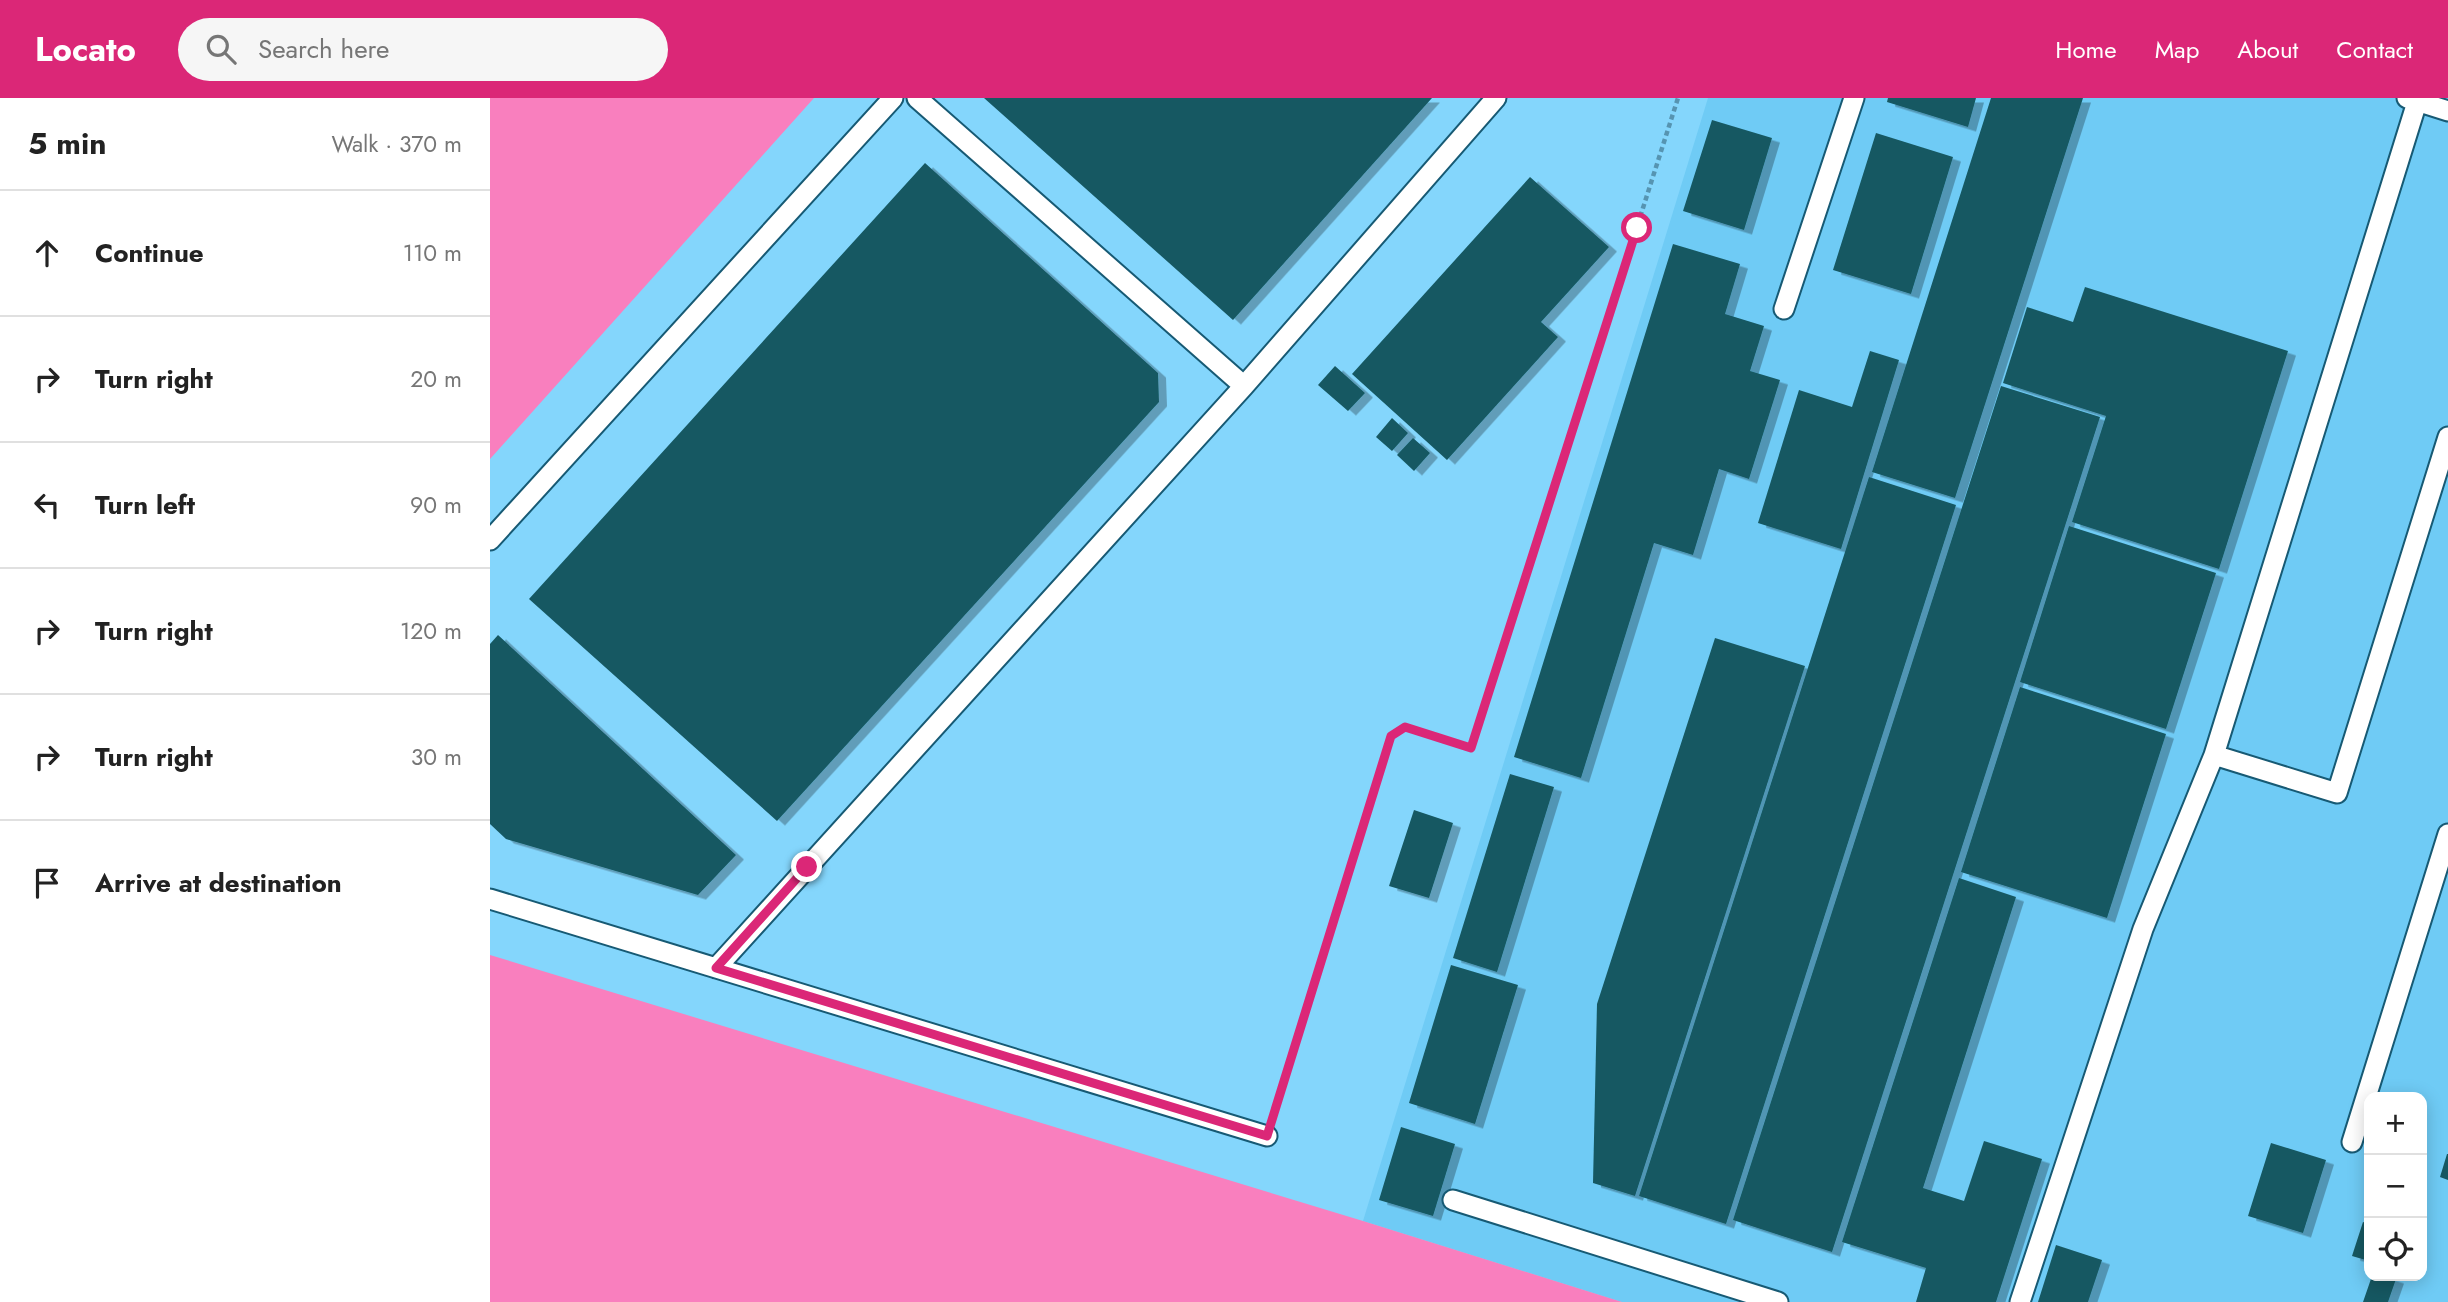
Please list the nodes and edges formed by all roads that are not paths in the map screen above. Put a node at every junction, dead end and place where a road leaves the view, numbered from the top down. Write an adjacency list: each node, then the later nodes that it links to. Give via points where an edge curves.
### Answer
1 (892, 98): 10 (lane)
2 (917, 98): 8 (lane)
3 (1496, 98): 8 (lane)
4 (1854, 98): 7 (lane)
5 (2412, 100): 6 (lane); 11 (lane)
6 (2448, 111)
7 (1784, 309)
8 (1244, 386): 14 (lane)
9 (2448, 437): 11 (lane, via 2337,793)
10 (490, 540)
11 (2214, 755): 19 (lane, via 2143,929)
12 (2448, 834): 16 (lane)
13 (490, 899): 14 (lane)
14 (716, 968): 15 (lane)
15 (1267, 1136)
16 (2352, 1142)
17 (1453, 1200): 18 (lane)
18 (1778, 1302)
19 (2020, 1302)

